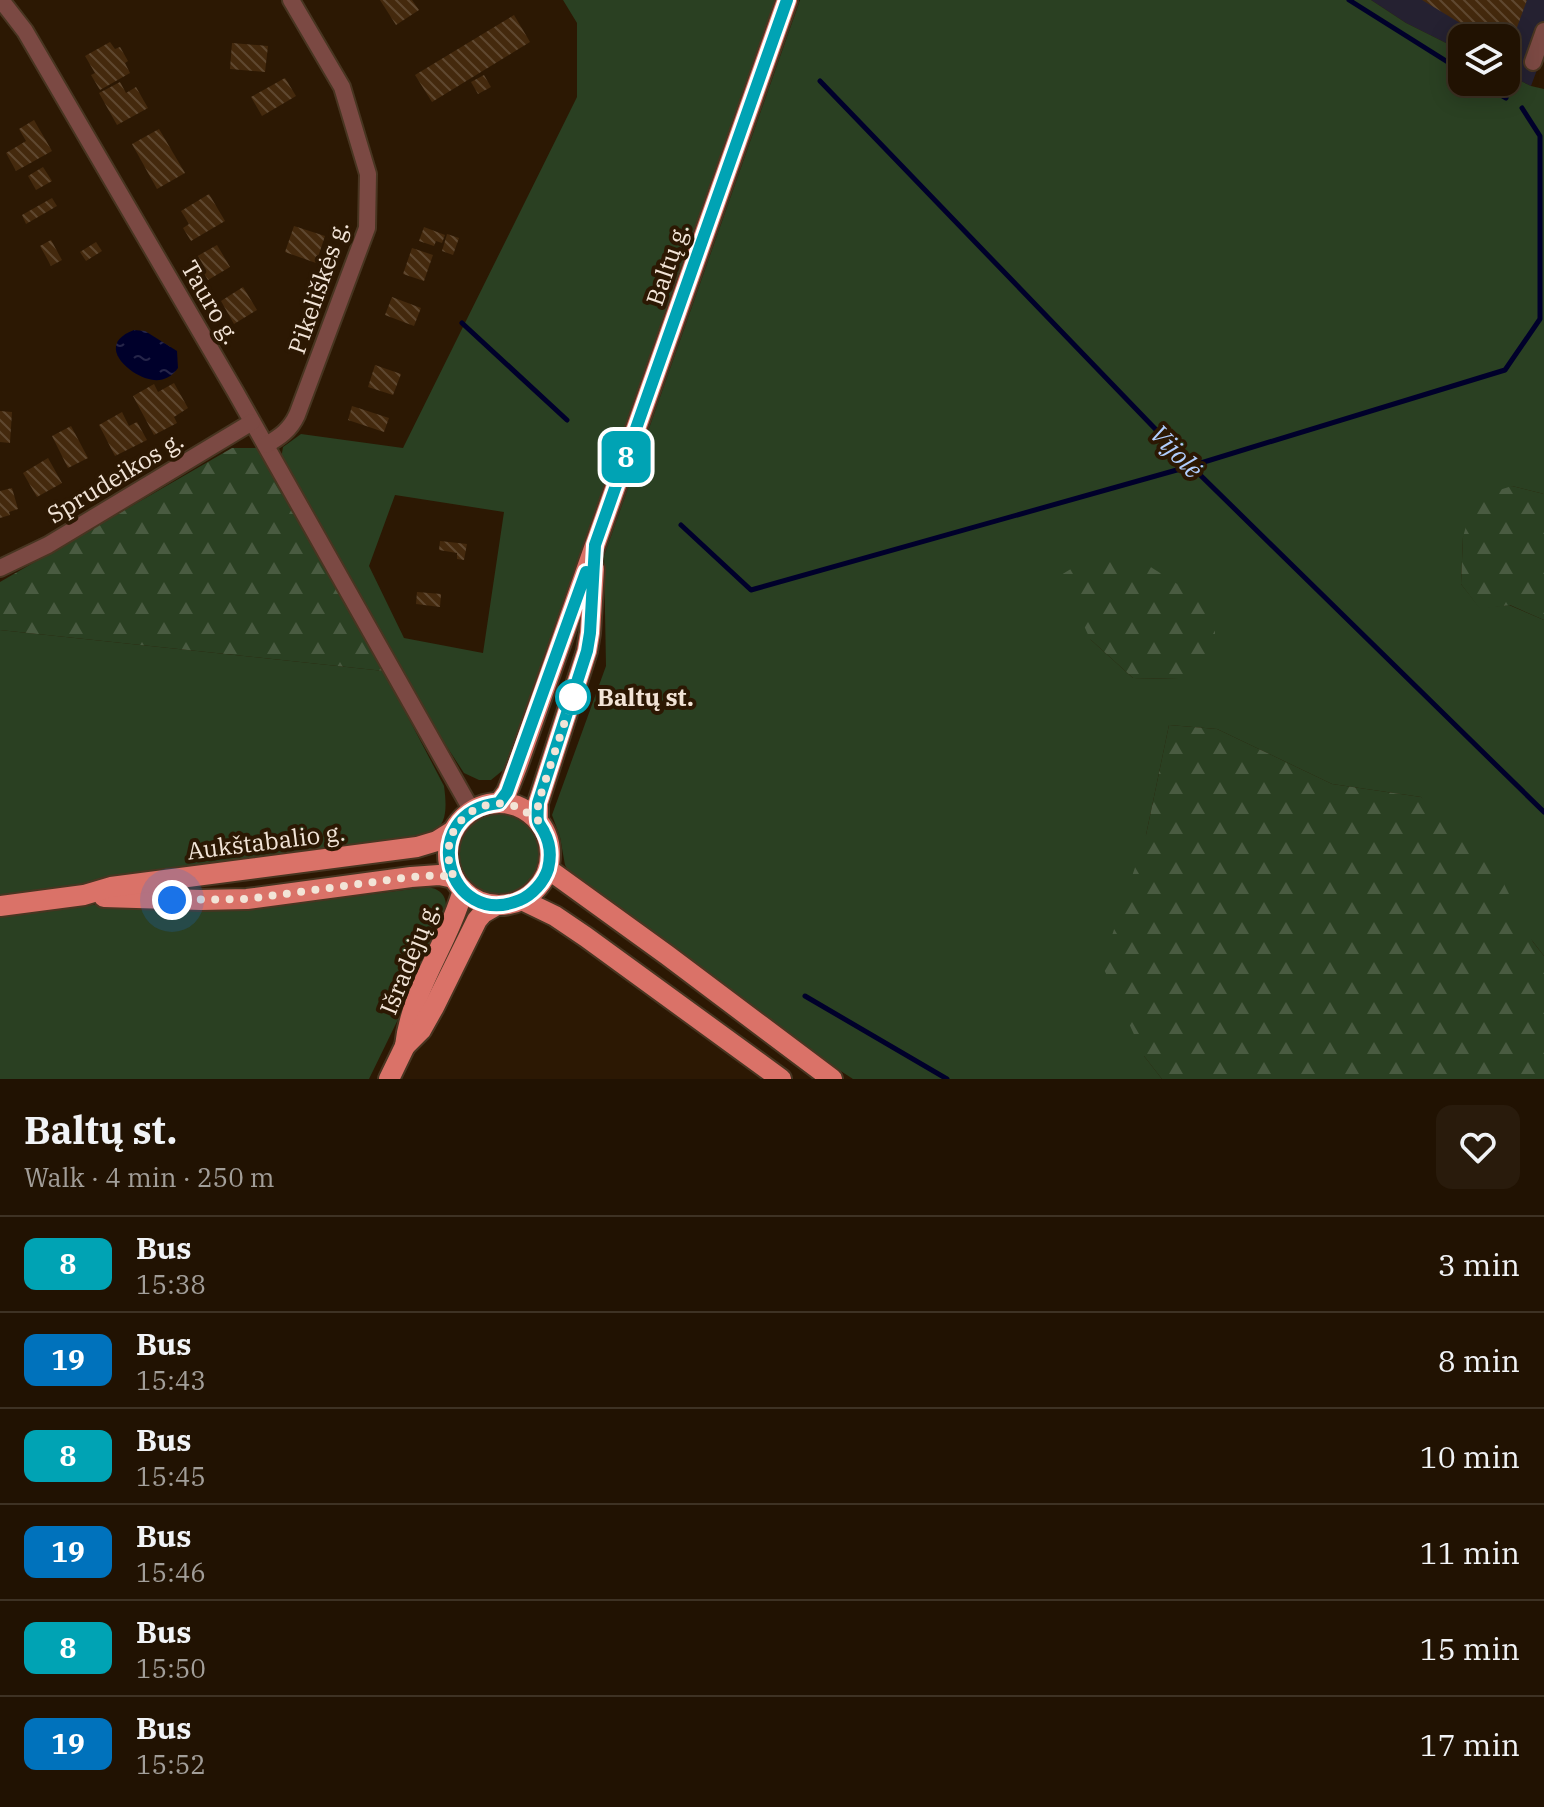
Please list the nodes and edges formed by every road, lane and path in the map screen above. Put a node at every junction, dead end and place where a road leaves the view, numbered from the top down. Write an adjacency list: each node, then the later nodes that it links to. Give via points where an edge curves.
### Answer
1 (1, 0): 6 (street, Tauro g., via 25,31)
2 (291, 0): 7 (street, Pikeliškės g., via 342,87 368,174 367,228 291,428)
3 (787, 0): 8 (main road, Baltų g.)
4 (1544, 31): 5 (street)
5 (1533, 62)
6 (252, 422): 7 (street, Tauro g.); 9 (street, Sprudeikos g., via 48,545)
7 (266, 445): 11 (street, Tauro g.)
8 (595, 545): 10 (main road, Baltų g., via 518,764); 12 (main road, Baltų g., via 587,651 538,803)
9 (0, 568)
10 (499, 803): 11 (main road); 12 (main road, via 527,811)
11 (472, 811): 13 (main road)
12 (538, 821): 14 (main road, via 550,852)
13 (453, 831): 15 (main road, via 449,863); 16 (main road, Aukštabalio g., via 417,847 111,887)
14 (548, 869): 17 (main road); 23 (main road)
15 (458, 884): 16 (main road, Aukštabalio g., via 439,875 247,899); 19 (main road, via 482,904); 20 (main road, Išradėjų g., via 453,920 414,1007)
16 (84, 895): 18 (main road, Aukštabalio g.)
17 (522, 900): 19 (main road); 22 (main road, via 586,937)
18 (0, 906)
19 (495, 906): 20 (main road, Išradėjų g., via 477,920 421,1030)
20 (405, 1046): 21 (main road, Išradėjų g.)
21 (389, 1079)
22 (781, 1079)
23 (832, 1079)

